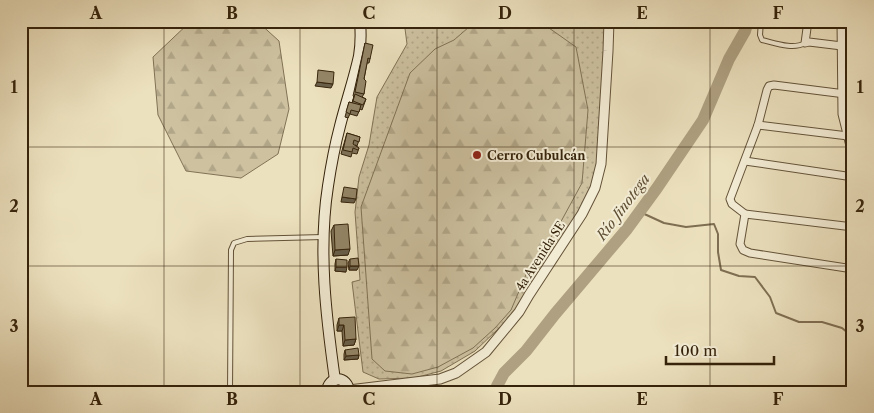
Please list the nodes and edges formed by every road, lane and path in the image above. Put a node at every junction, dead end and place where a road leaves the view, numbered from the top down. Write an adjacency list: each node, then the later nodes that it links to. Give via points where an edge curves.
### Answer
1 (360, 21): 17 (main road, via 359,55 328,184)
2 (609, 21): 20 (street, 4a Avenida SE, via 601,164 594,188 582,214 518,312 486,352 456,373 440,379)
3 (761, 21): 6 (lane, via 762,40 789,46)
4 (808, 21): 6 (street)
5 (842, 21): 7 (street)
6 (805, 43): 7 (street)
7 (842, 46): 8 (street)
8 (843, 95): 9 (street); 10 (street, via 769,86); 11 (street)
9 (853, 96)
10 (758, 125): 11 (street); 13 (street)
11 (848, 136): 12 (street)
12 (853, 154)
13 (745, 161): 14 (street); 15 (street, via 730,199)
14 (853, 177)
15 (746, 214): 16 (street); 18 (street, via 740,244 743,250)
16 (853, 227)
17 (323, 237): 19 (main road); 21 (lane, via 247,238 234,244 231,250)
18 (853, 269)
19 (336, 380): 20 (main road, via 345,382); 22 (main road, via 330,383)
20 (349, 391)
21 (230, 392)
22 (327, 392)

